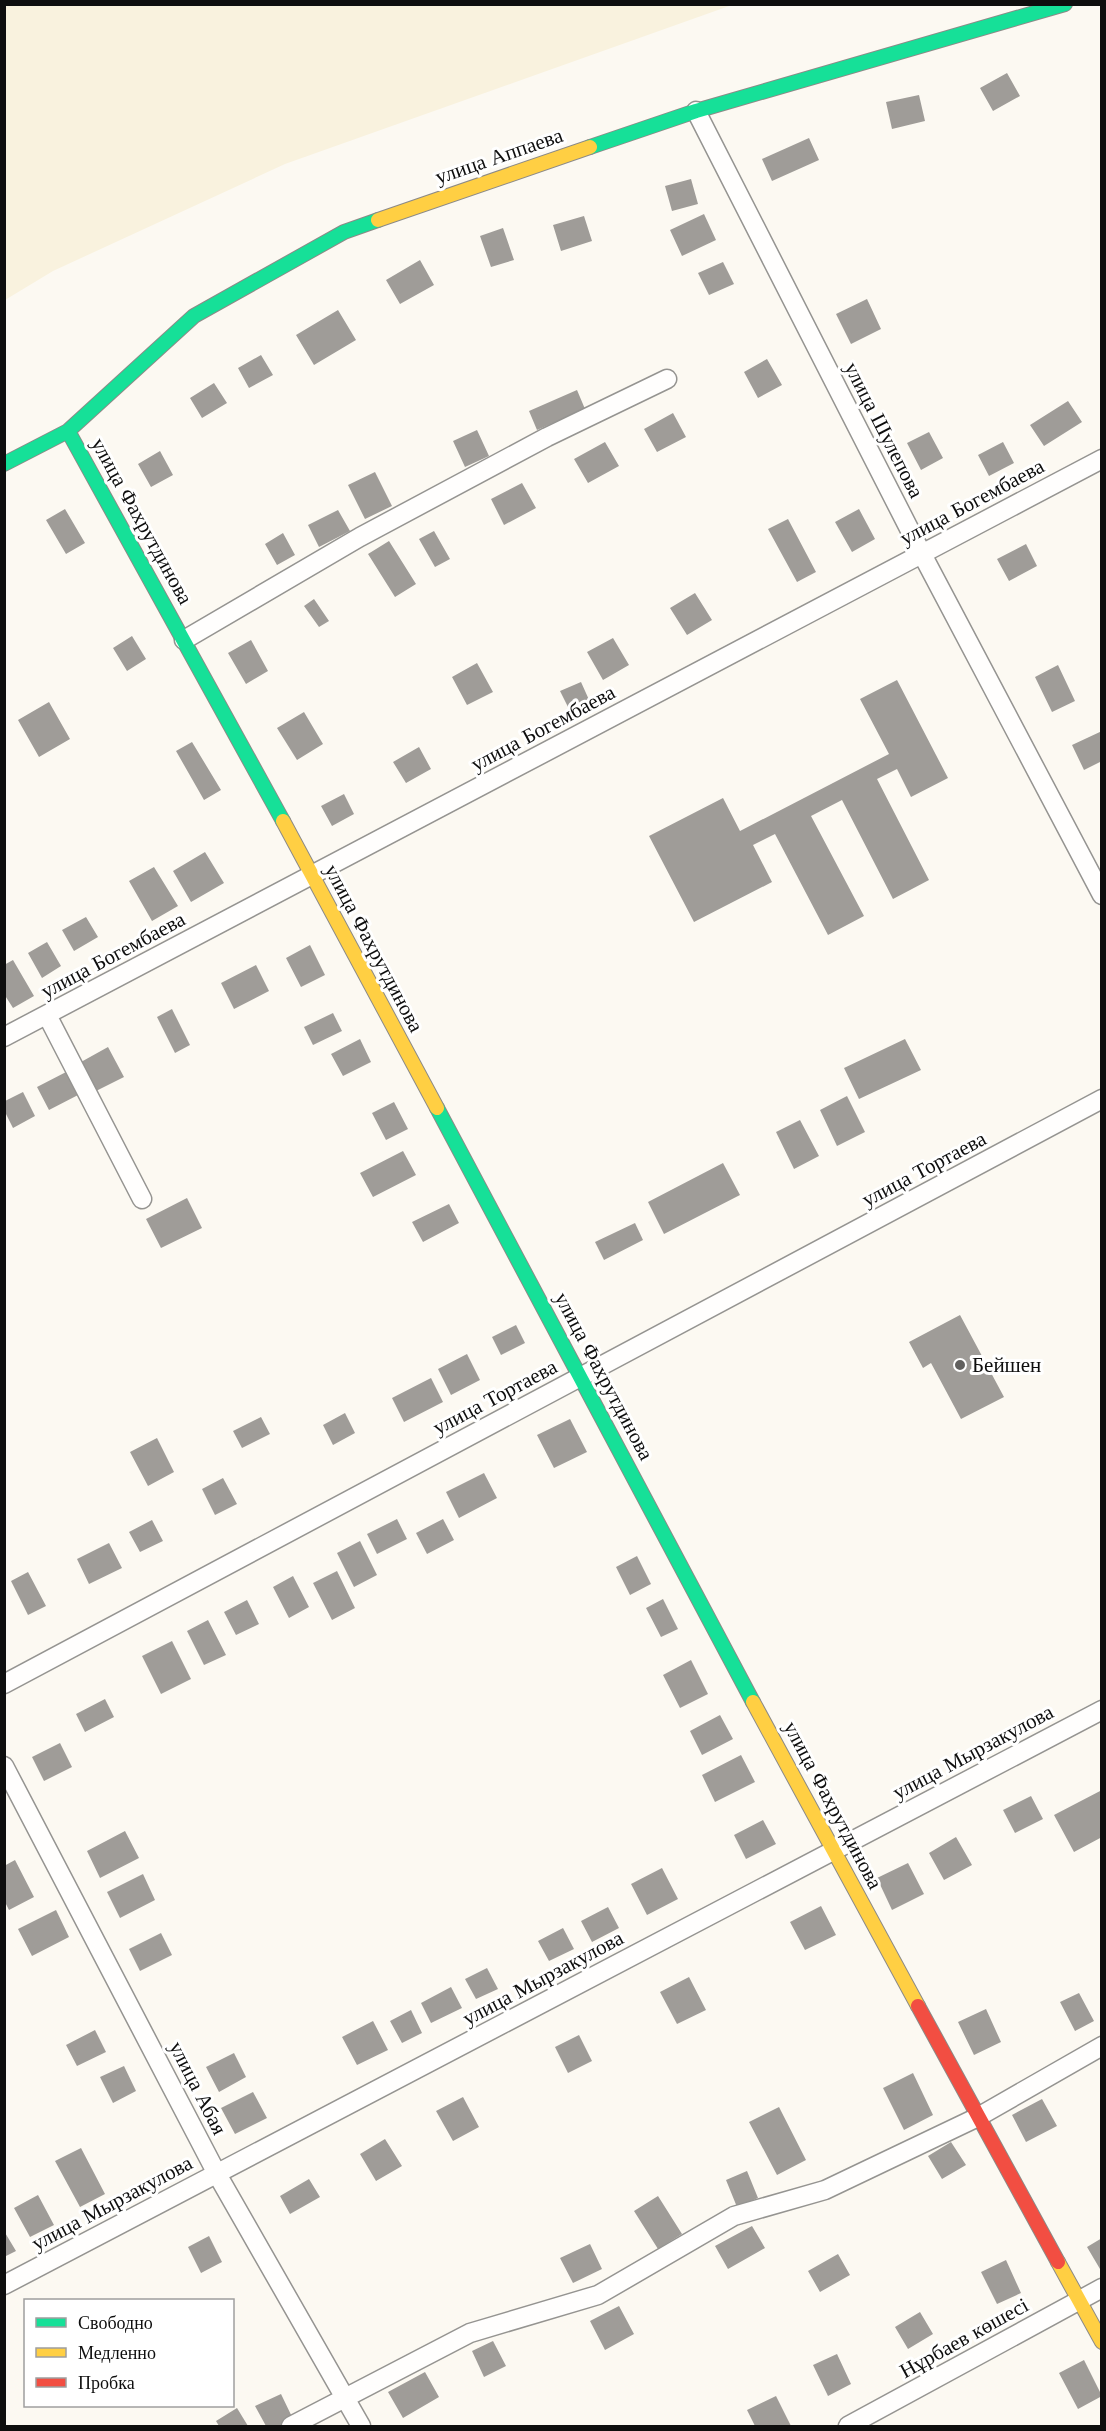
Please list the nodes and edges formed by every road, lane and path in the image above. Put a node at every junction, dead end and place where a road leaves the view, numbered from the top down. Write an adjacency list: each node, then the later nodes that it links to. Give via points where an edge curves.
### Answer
1 (1065, 4): 2 (street, улица Аппаева)
2 (696, 111): 4 (street, улица Аппаева, via 344,232 194,316); 7 (street, улица Шулепова)
3 (667, 379): 8 (street, via 547,437 391,521)
4 (68, 431): 6 (street, улица Аппаева); 8 (street, улица Фахрутдинова)
5 (1101, 459): 7 (street, улица Богембаева)
6 (4, 464)
7 (922, 554): 9 (street, улица Богембаева); 10 (street, улица Шулепова)
8 (184, 640): 9 (street, улица Фахрутдинова)
9 (312, 875): 11 (street, улица Богембаева); 15 (street, улица Фахрутдинова)
10 (1101, 895)
11 (47, 1015): 12 (street, улица Богембаева); 14 (street)
12 (4, 1037)
13 (1101, 1099): 15 (street, улица Тортаева)
14 (142, 1199)
15 (580, 1377): 16 (street, улица Тортаева); 19 (street, улица Фахрутдинова)
16 (4, 1683)
17 (1101, 1710): 19 (street, улица Мырзакулова)
18 (4, 1766): 22 (street, улица Абая)
19 (833, 1851): 21 (street, улица Фахрутдинова); 22 (street, улица Мырзакулова)
20 (1101, 2046): 21 (street)
21 (978, 2117): 25 (street, улица Фахрутдинова); 27 (street, via 825,2190 734,2216 598,2295 470,2333)
22 (217, 2174): 23 (street, улица Мырзакулова); 27 (street, улица Абая)
23 (4, 2285)
24 (1101, 2288): 25 (street, Нұрбаев көшесі)
25 (1078, 2301): 26 (street, улица Фахрутдинова); 30 (street, Нұрбаев көшесі)
26 (1101, 2342)
27 (345, 2398): 28 (street); 29 (street, улица Абая)
28 (291, 2427)
29 (361, 2427)
30 (848, 2427)

